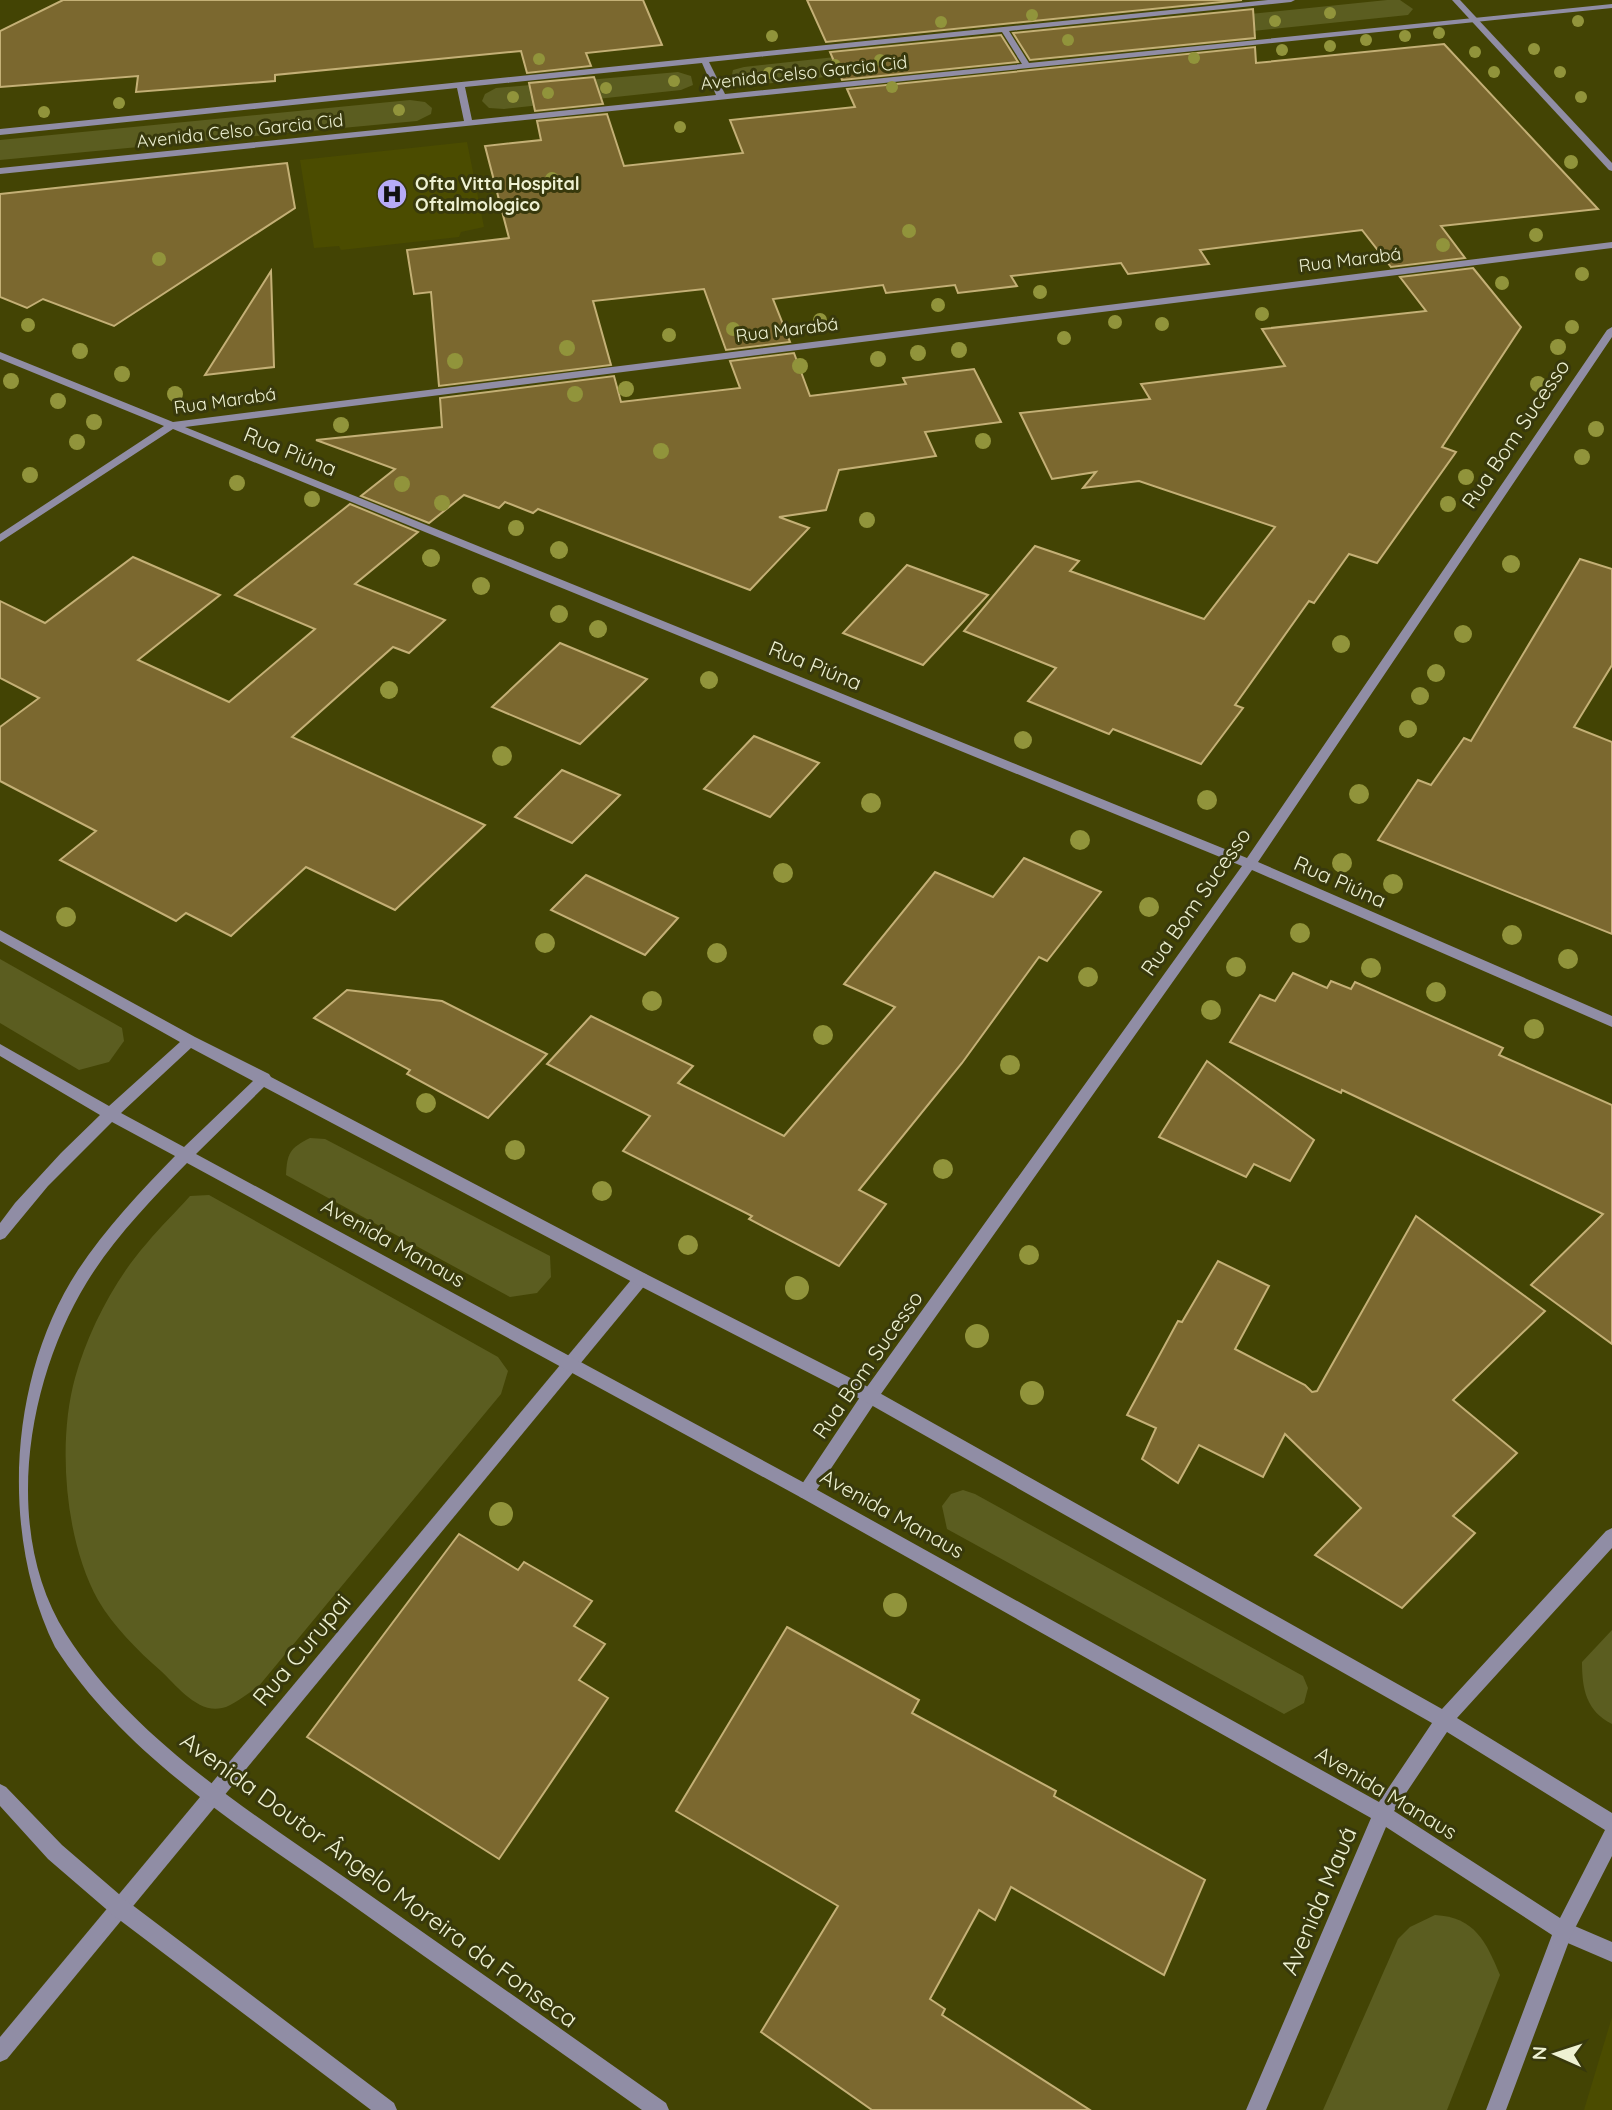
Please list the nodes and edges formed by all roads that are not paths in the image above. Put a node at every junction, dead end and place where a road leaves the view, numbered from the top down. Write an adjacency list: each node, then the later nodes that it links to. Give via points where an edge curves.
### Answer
1 (1291, 0): 5 (street, Avenida Celso Garcia Cid)
2 (1456, 0): 4 (street)
3 (1612, 6): 4 (street, Avenida Celso Garcia Cid)
4 (1475, 19): 7 (street, Avenida Celso Garcia Cid); 12 (street)
5 (1004, 29): 6 (street, Avenida Celso Garcia Cid); 7 (street)
6 (704, 59): 8 (street, Avenida Celso Garcia Cid); 9 (street)
7 (1027, 66): 9 (street, Avenida Celso Garcia Cid)
8 (460, 84): 10 (street); 11 (street, Avenida Celso Garcia Cid)
9 (722, 98): 10 (street, Avenida Celso Garcia Cid)
10 (469, 124): 13 (street, Avenida Celso Garcia Cid)
11 (0, 132)
12 (1612, 168)
13 (0, 171)
14 (1612, 245): 17 (street, Rua Marabá)
15 (1612, 330): 19 (street, Rua Bom Sucesso)
16 (0, 355): 17 (street, Rua Piúna)
17 (172, 425): 18 (street, Rua Marabá); 19 (street, Rua Piúna)
18 (0, 539)
19 (1250, 864): 21 (street, Rua Piúna); 30 (street, Rua Bom Sucesso)
20 (0, 935): 22 (street)
21 (1612, 1022)
22 (190, 1041): 24 (street); 25 (street)
23 (0, 1049): 25 (street)
24 (264, 1078): 26 (street, Avenida Doutor Ângelo Moreira da Fonseca); 28 (street)
25 (112, 1115): 26 (street); 27 (street, via 22,1203)
26 (187, 1156): 29 (street, Avenida Manaus); 35 (street, Avenida Doutor Ângelo Moreira da Fonseca, via 108,1241 60,1315 27,1396 13,1483 16,1522 44,1614 103,1695 152,1746)
27 (0, 1234)
28 (641, 1279): 29 (street, Rua Curupai); 30 (street)
29 (569, 1365): 31 (street, Avenida Manaus); 35 (street, Rua Curupai)
30 (870, 1396): 31 (street, Rua Bom Sucesso); 33 (street)
31 (806, 1492): 36 (street, Avenida Manaus)
32 (1612, 1536): 33 (street, Avenida Mauá)
33 (1444, 1720): 36 (street, Avenida Mauá); 37 (street)
34 (0, 1793): 39 (street, via 55,1852)
35 (214, 1797): 39 (street, Rua Curupai); 44 (street, Avenida Doutor Ângelo Moreira da Fonseca)
36 (1382, 1815): 40 (street, Avenida Manaus); 45 (street, Avenida Mauá)
37 (1612, 1824)
38 (1612, 1836): 40 (street)
39 (120, 1908): 42 (street, Rua Curupai); 43 (street)
40 (1563, 1931): 41 (street, Avenida Manaus); 46 (street)
41 (1612, 1952)
42 (0, 2052)
43 (387, 2110)
44 (659, 2110)
45 (1256, 2110)
46 (1496, 2110)

